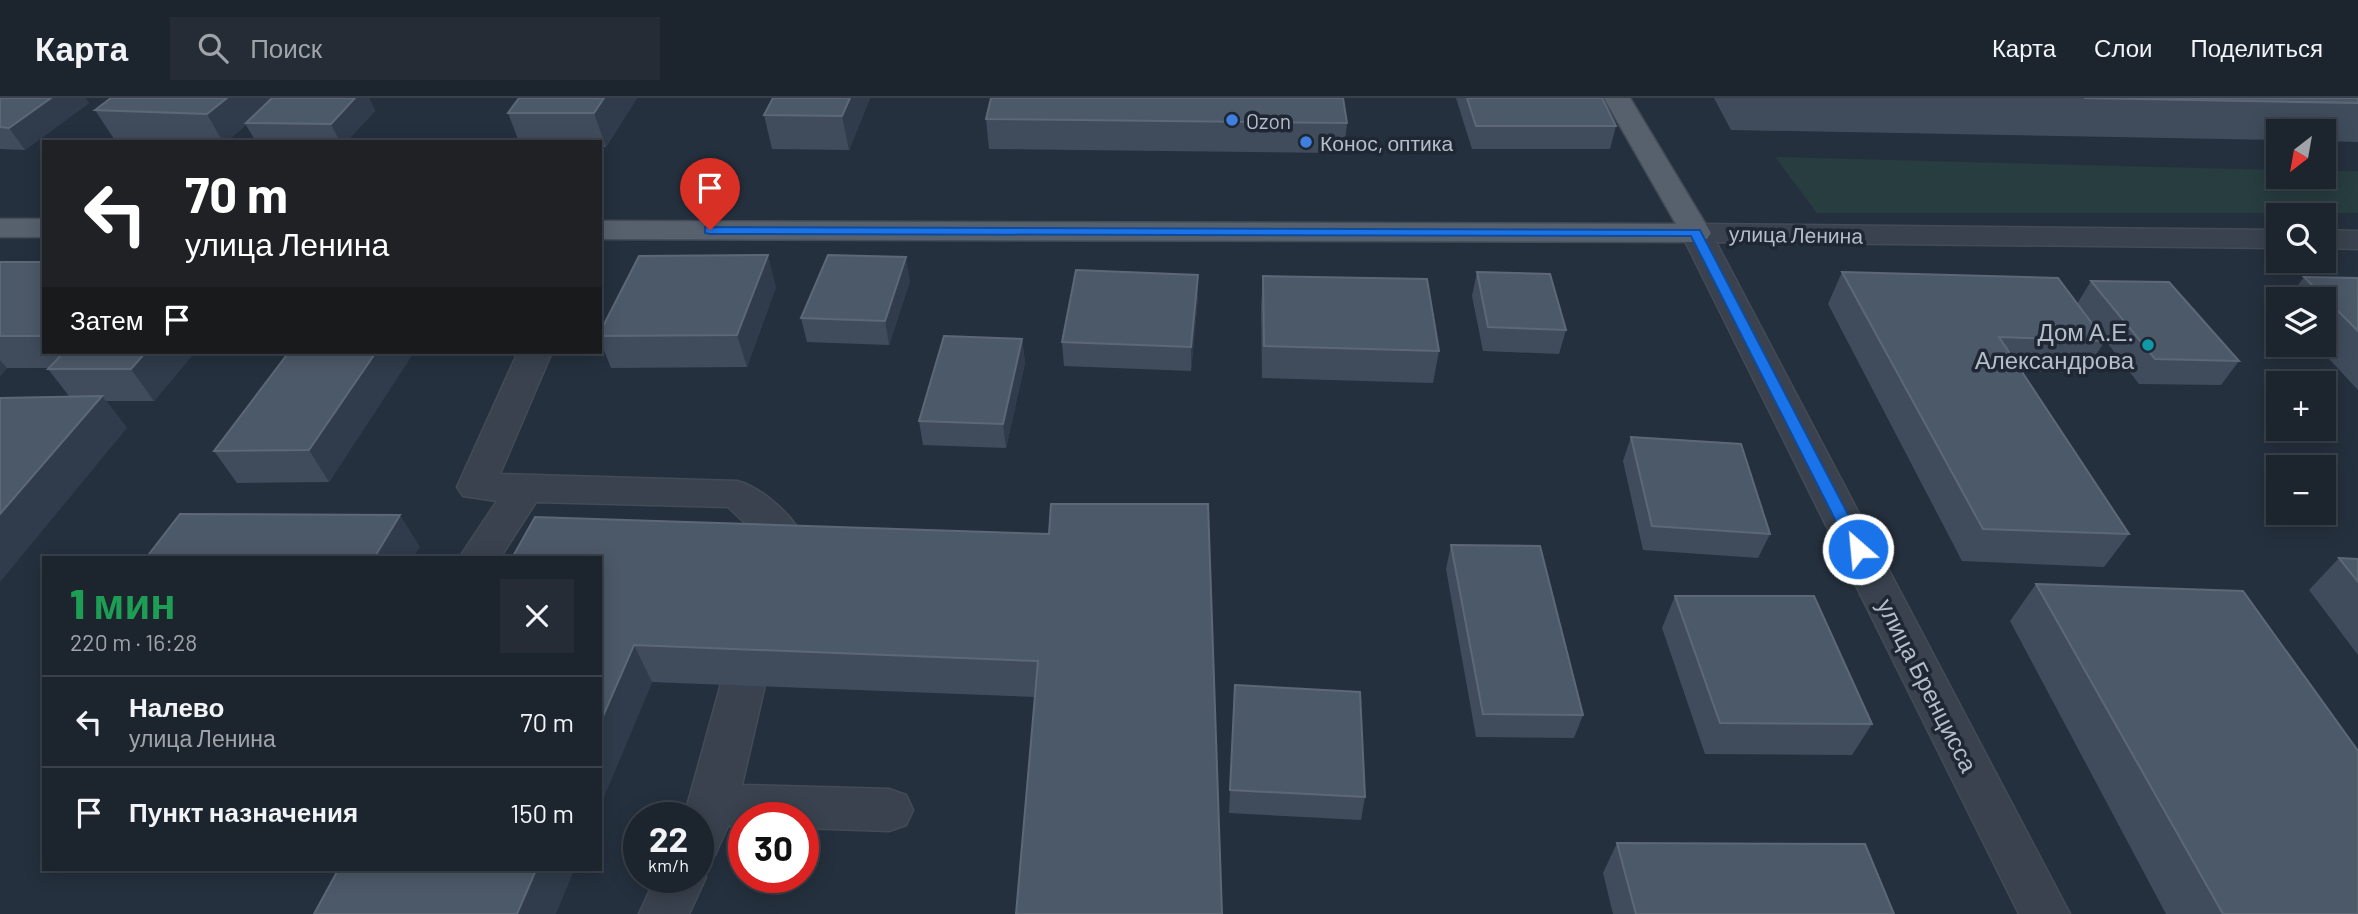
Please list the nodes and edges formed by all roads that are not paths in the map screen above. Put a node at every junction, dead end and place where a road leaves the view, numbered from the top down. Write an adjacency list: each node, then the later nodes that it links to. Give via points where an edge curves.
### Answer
1 (1617, 98): 5 (main road)
2 (0, 228): 3 (main road)
3 (42, 228)
4 (602, 230): 5 (main road, улица Ленина)
5 (1696, 233): 6 (street, улица Ленина); 17 (street, улица Бренцисса)
6 (2266, 239)
7 (2336, 239): 8 (street)
8 (2358, 240)
9 (534, 354): 10 (street, via 476,487)
10 (525, 488): 11 (street); 12 (street, via 737,494 780,532)
11 (480, 556)
12 (711, 802)
13 (888, 810): 14 (street)
14 (714, 821)
15 (674, 893): 16 (street)
16 (664, 914)
17 (2045, 914)

